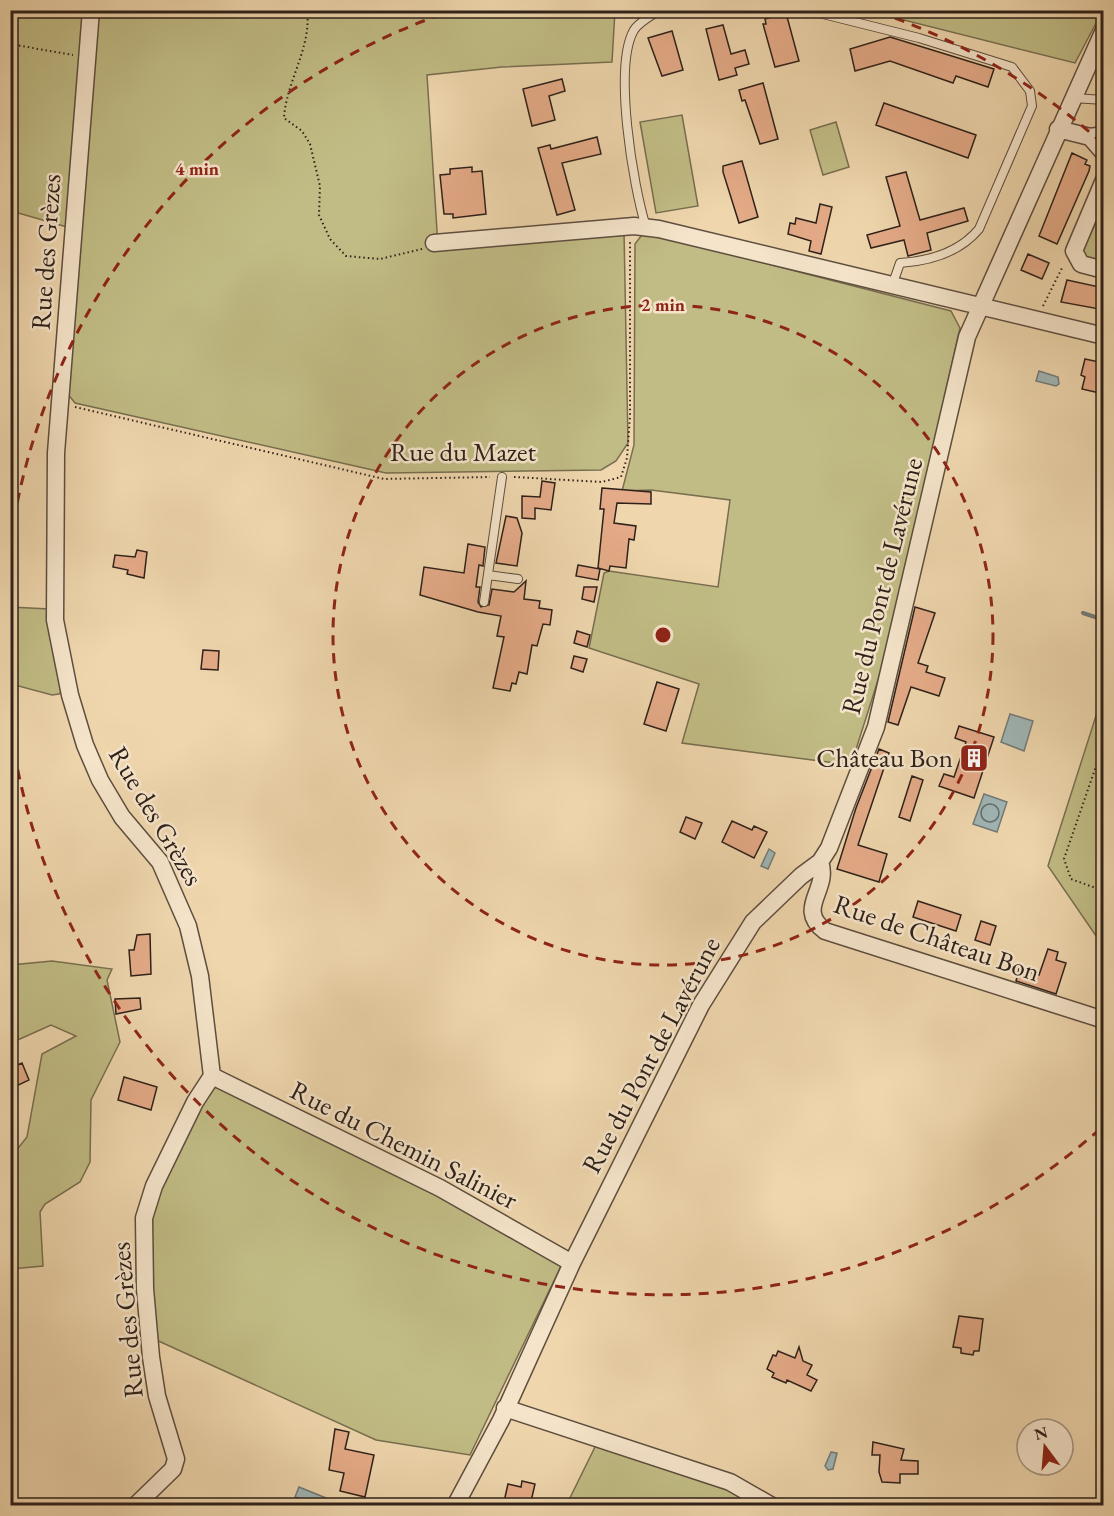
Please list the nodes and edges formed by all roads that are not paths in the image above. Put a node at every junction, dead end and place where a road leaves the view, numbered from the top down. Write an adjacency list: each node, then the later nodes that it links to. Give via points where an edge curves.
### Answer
1 (91, 10): 23 (street, Rue des Grèzes, via 56,453 55,620 70,695 100,780 127,824 160,862 188,926 200,976)
2 (660, 10): 11 (lane, via 635,28 626,54 626,106)
3 (807, 10): 14 (lane, via 919,38 1012,67 1030,91 1032,106 979,229 968,243 942,256 900,263)
4 (1104, 30): 5 (street, Rue du Pont de Lavérune)
5 (1072, 98): 6 (lane); 7 (street, Rue du Pont de Lavérune)
6 (1104, 100)
7 (1058, 129): 8 (street); 15 (street, Rue du Pont de Lavérune)
8 (1097, 136): 9 (street)
9 (1104, 153)
10 (1104, 180): 13 (street, via 1075,246 1075,257 1081,264)
11 (640, 227): 12 (street); 14 (street)
12 (434, 243)
13 (1104, 270)
14 (892, 286): 15 (street)
15 (981, 308): 16 (street); 21 (street, Rue du Pont de Lavérune, via 967,337 876,727)
16 (1104, 336)
17 (501, 477): 18 (lane)
18 (488, 575): 19 (lane); 20 (lane)
19 (518, 579)
20 (484, 602)
21 (820, 862): 22 (street, Rue de Château Bon, via 821,882 811,913 825,931); 24 (street, Rue du Pont de Lavérune, via 753,922 736,946 701,1005)
22 (1104, 1020)
23 (212, 1076): 24 (street, Rue du Chemin Salinier, via 440,1188); 26 (street, Rue des Grèzes, via 154,1186 144,1218 151,1358 157,1396 176,1459 173,1469)
24 (572, 1263): 25 (street, Rue du Pont de Lavérune)
25 (505, 1408): 27 (street, Rue du Pont de Lavérune); 28 (street, via 730,1482)
26 (135, 1506)
27 (455, 1506)
28 (772, 1506)

